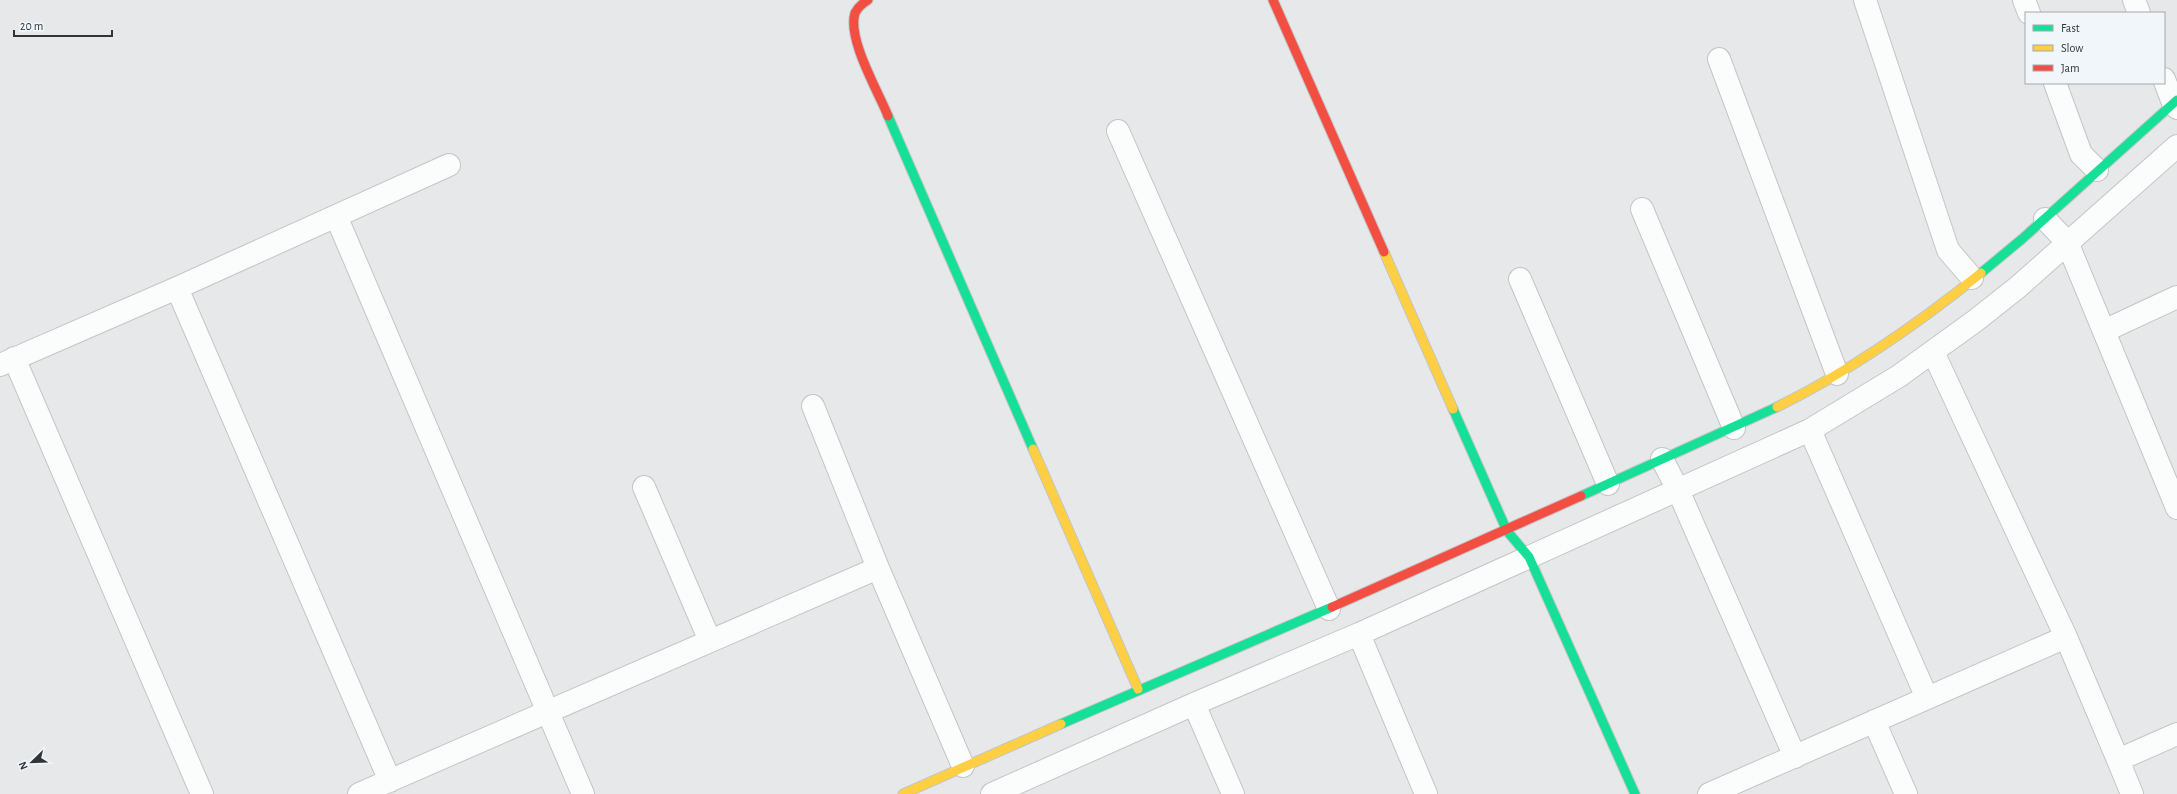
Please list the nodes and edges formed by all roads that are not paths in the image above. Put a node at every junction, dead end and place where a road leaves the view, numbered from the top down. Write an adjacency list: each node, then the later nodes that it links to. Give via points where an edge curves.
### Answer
1 (868, 0): 43 (street, via 862,3 853,18 857,44)
2 (1273, 0): 36 (street)
3 (1865, 0): 20 (street, via 1948,250)
4 (2024, 0): 6 (street)
5 (2134, 0): 7 (street)
6 (2029, 12)
7 (2139, 12)
8 (1719, 59): 27 (street)
9 (2165, 81): 11 (street)
10 (2055, 84): 15 (street, via 2081,154)
11 (2176, 104): 15 (street)
12 (1118, 131): 39 (street)
13 (2177, 146): 19 (street)
14 (449, 165): 17 (street)
15 (2097, 170): 18 (street)
16 (1642, 209): 29 (street)
17 (336, 216): 22 (street); 46 (street)
18 (2045, 219): 19 (street); 20 (street)
19 (2067, 242): 24 (street); 25 (street, via 2018,286)
20 (1972, 278): 27 (street, via 1916,321)
21 (1520, 279): 32 (street)
22 (177, 288): 26 (street); 52 (street)
23 (2177, 297): 24 (street)
24 (2104, 331): 35 (street)
25 (1933, 352): 30 (street, via 1899,376); 41 (street)
26 (7, 362): 53 (street)
27 (1837, 374): 29 (street)
28 (813, 406): 38 (street)
29 (1734, 428): 31 (street)
30 (1810, 430): 34 (street); 44 (street)
31 (1662, 459): 32 (street); 34 (street)
32 (1608, 484): 36 (street)
33 (644, 487): 42 (street)
34 (1678, 490): 37 (street); 49 (street)
35 (2175, 498)
36 (1507, 532): 37 (street); 39 (street)
37 (1529, 557): 40 (street); 60 (street)
38 (878, 568): 42 (street); 51 (street)
39 (1328, 609): 43 (street)
40 (1359, 634): 45 (street); 59 (street)
41 (2066, 637): 44 (street); 50 (street)
42 (710, 641): 46 (street)
43 (1138, 689): 51 (street)
44 (1927, 698): 47 (street)
45 (1194, 704): 57 (street); 58 (street)
46 (547, 712): 52 (street); 55 (street)
47 (1874, 721): 49 (street); 62 (street)
48 (2177, 734): 50 (street)
49 (1795, 757): 61 (street)
50 (2118, 760): 63 (street)
51 (963, 766): 56 (street)
52 (390, 781): 54 (street)
53 (202, 794)
54 (359, 794)
55 (583, 794)
56 (903, 794)
57 (992, 794)
58 (1233, 794)
59 (1426, 794)
60 (1635, 794)
61 (1709, 794)
62 (1906, 794)
63 (2132, 794)

